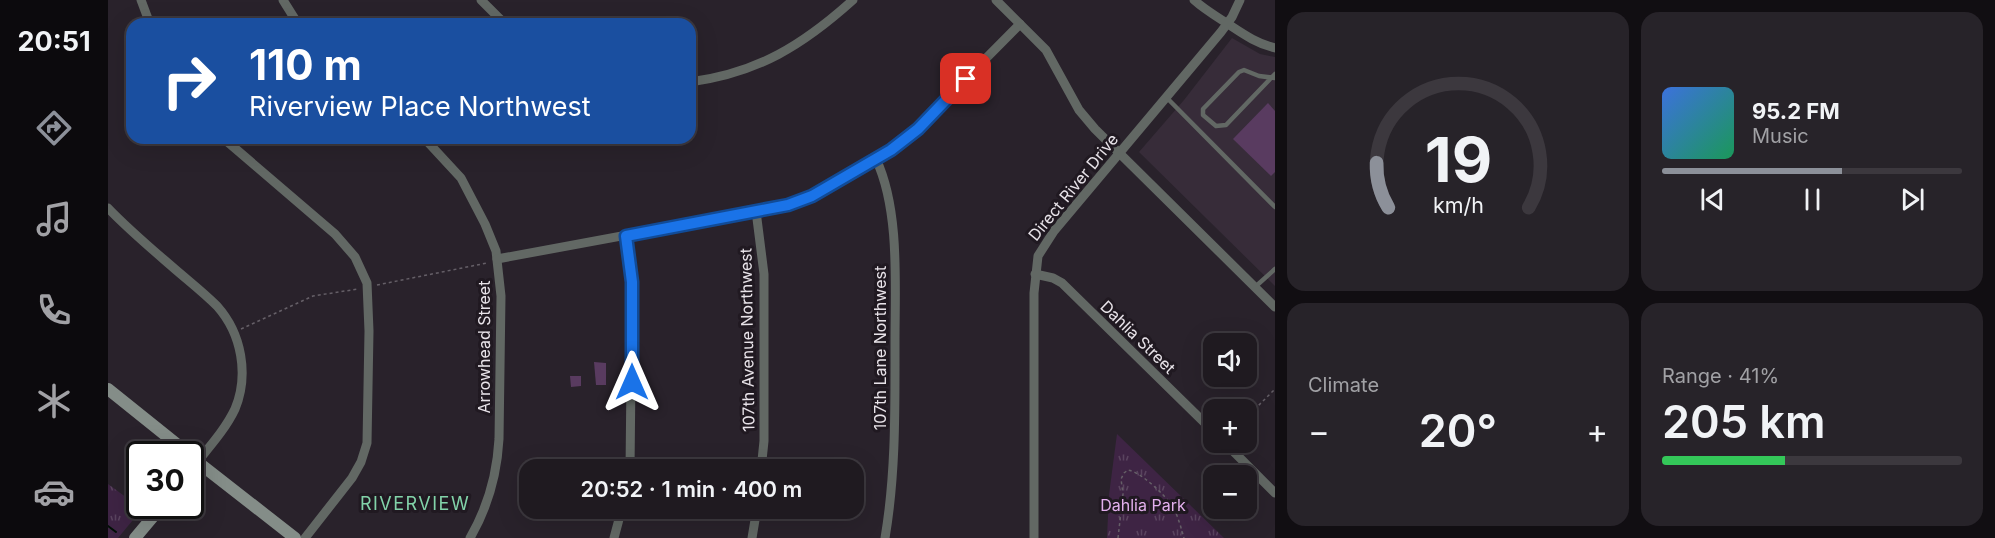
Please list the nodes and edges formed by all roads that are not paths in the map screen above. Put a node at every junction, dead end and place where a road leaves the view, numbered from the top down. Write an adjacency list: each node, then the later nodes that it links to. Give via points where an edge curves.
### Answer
1 (141, 0): 8 (street)
2 (283, 0): 9 (street)
3 (481, 0): 10 (street)
4 (853, 0): 15 (street, via 810,36 776,57 735,73)
5 (996, 0): 11 (street)
6 (1194, 0): 12 (street)
7 (1240, 0): 12 (street, Direct River Drive)
8 (148, 18)
9 (294, 18)
10 (499, 18)
11 (1020, 24): 19 (street, via 1053,59 1079,110); 20 (street, via 918,129)
12 (1228, 24): 13 (street, via 1253,41); 16 (street, Direct River Drive)
13 (1275, 48)
14 (1274, 76): 14 (lane, via 1239,72 1203,109 1203,115 1216,126 1226,125)
15 (696, 81)
16 (1166, 97): 19 (street, Direct River Drive); 21 (lane)
17 (231, 144): 44 (street, via 335,234 356,257 367,283 367,443 352,478)
18 (430, 144): 25 (street, Arrowhead Street, via 465,184 485,224)
19 (1120, 153): 27 (street, Direct River Drive, via 1042,247); 28 (street)
20 (876, 159): 23 (street, via 812,196); 48 (street, 107th Lane Northwest, via 889,206 895,268 894,442)
21 (1275, 207)
22 (108, 208): 33 (street, via 217,307 231,326 243,371 239,397 226,424)
23 (756, 211): 24 (street); 36 (street, 107th Avenue Northwest, via 764,274)
24 (626, 236): 25 (street); 35 (street, via 632,282)
25 (494, 261): 45 (street, Arrowhead Street, via 501,307 498,451 491,494)
26 (1275, 269): 28 (lane)
27 (1035, 274): 31 (street, Dahlia Street, via 1062,283); 49 (street, Direct River Drive)
28 (1255, 287): 29 (street)
29 (1275, 306)
30 (108, 389): 32 (street)
31 (1203, 421)
32 (170, 441)
33 (204, 447)
34 (1235, 453): 38 (street)
35 (630, 459)
36 (762, 459)
37 (204, 469): 43 (street)
38 (1275, 493)
39 (151, 519): 42 (street)
40 (619, 519): 46 (street)
41 (755, 519): 47 (street)
42 (135, 538)
43 (296, 538)
44 (305, 538)
45 (470, 538)
46 (614, 538)
47 (752, 538)
48 (885, 538)
49 (1034, 538)

